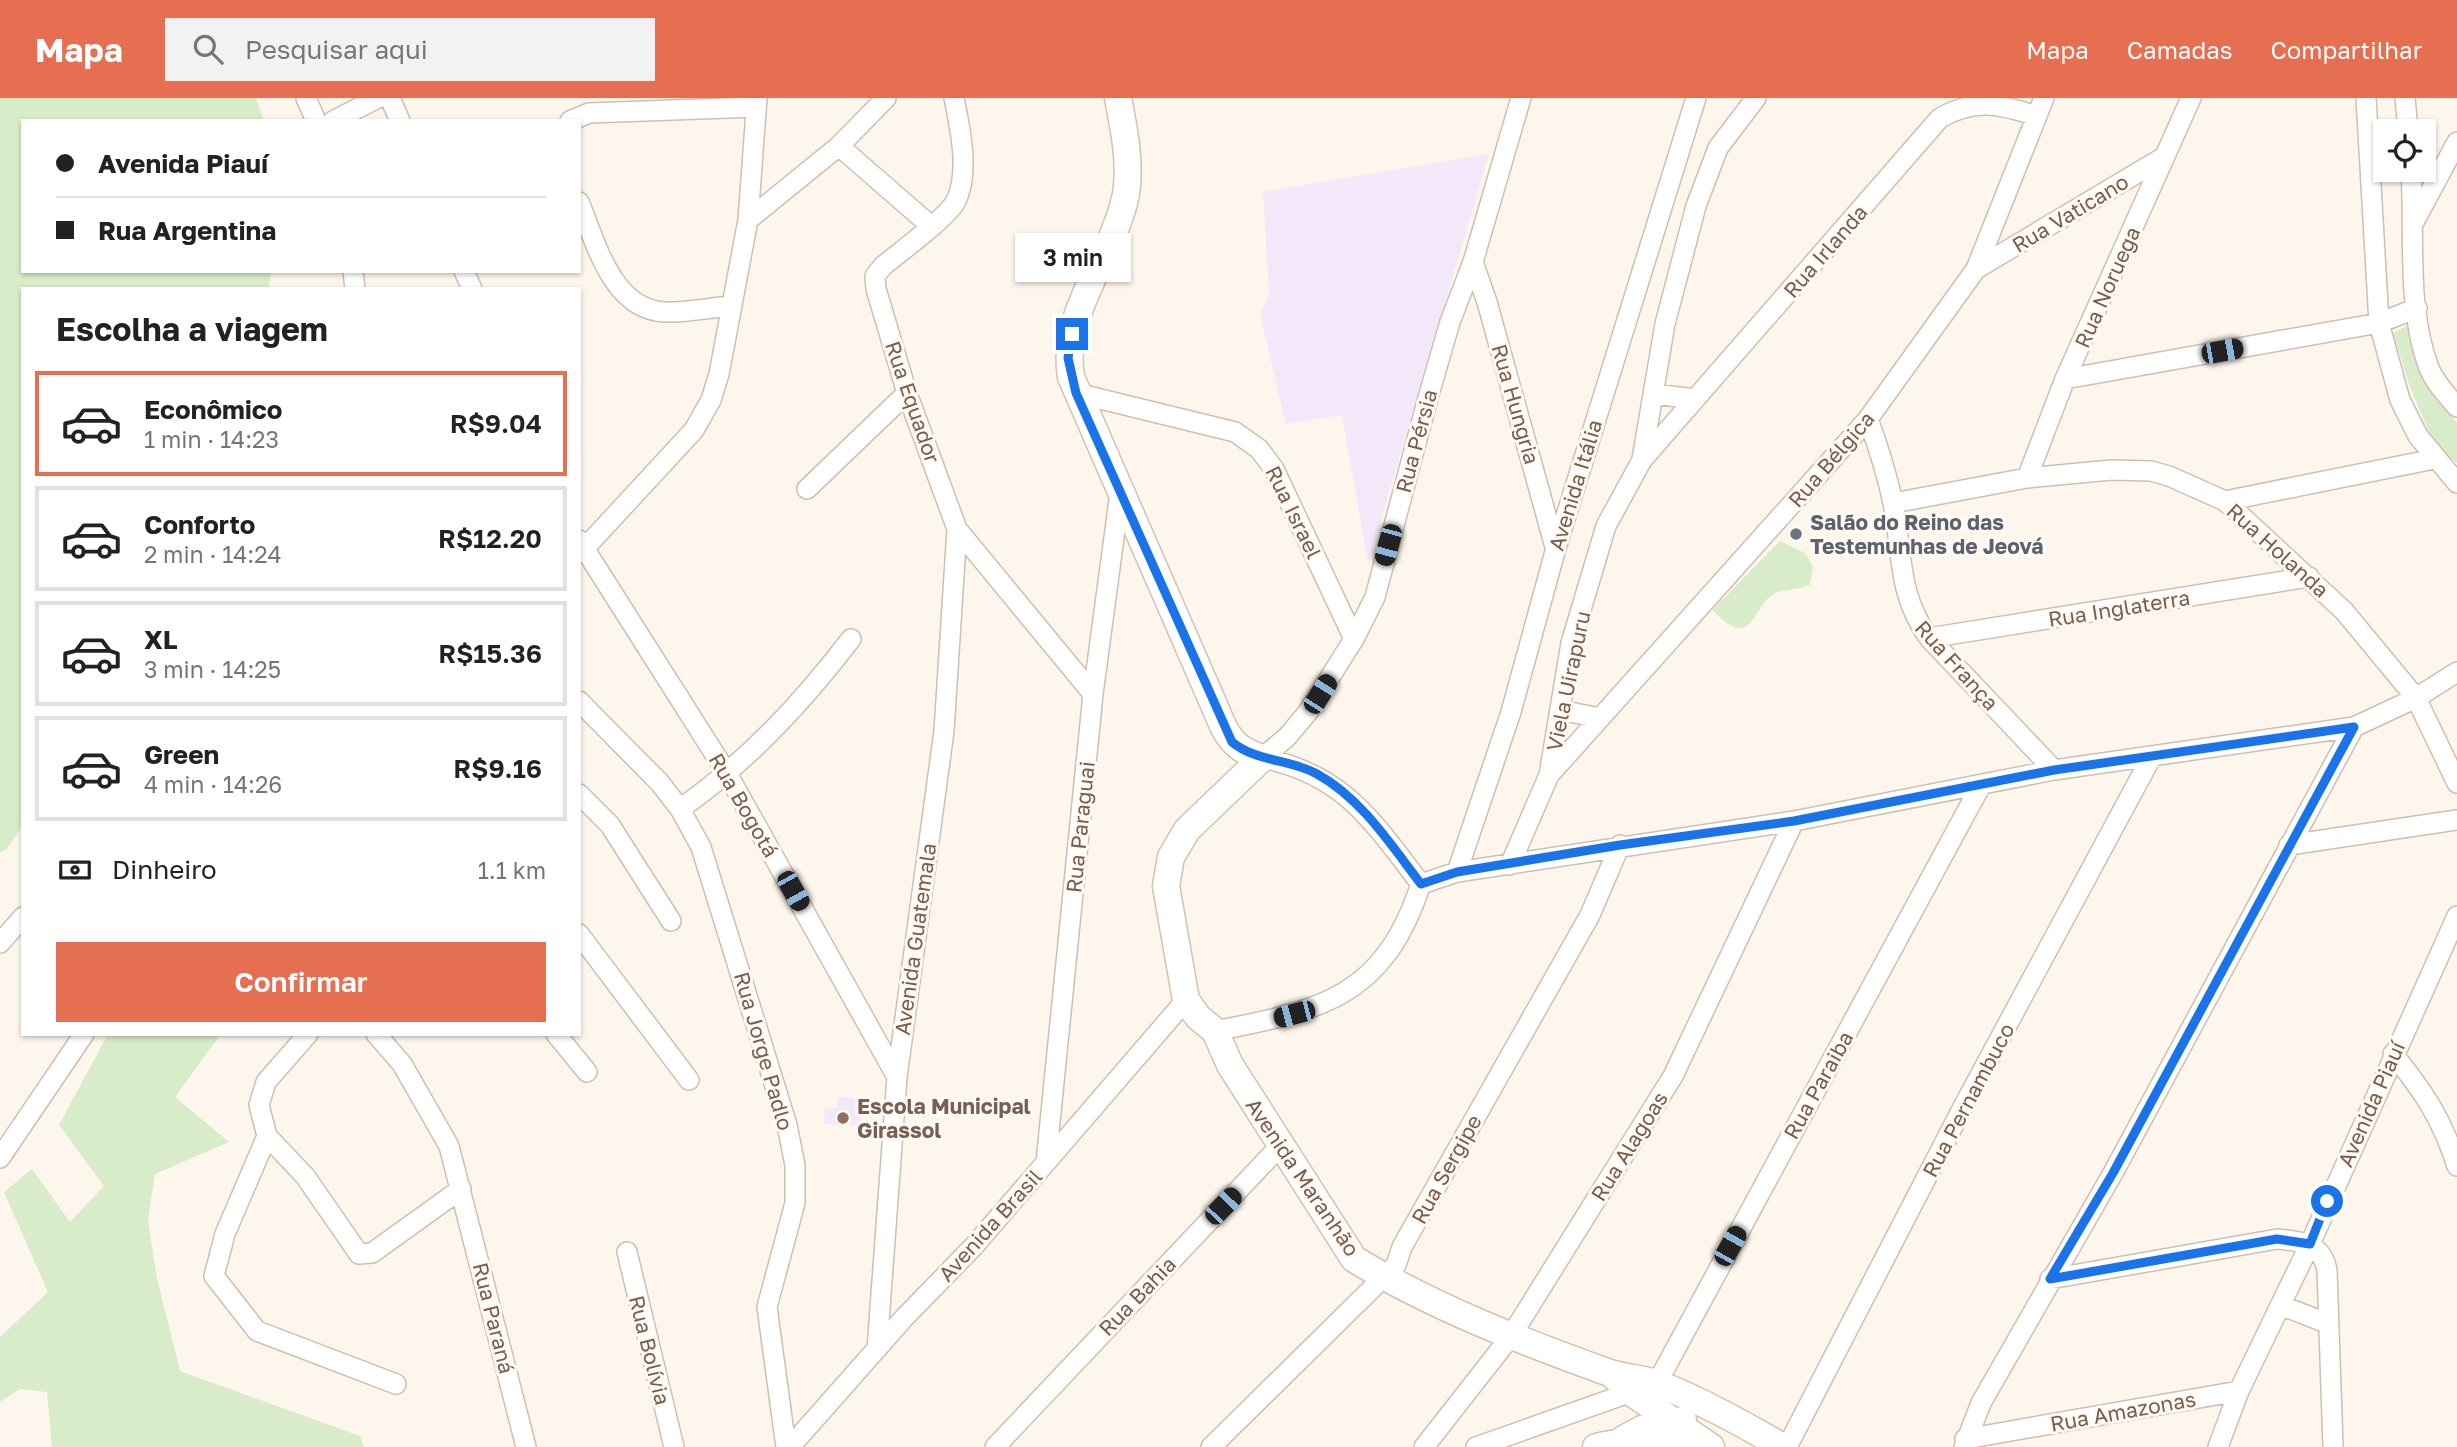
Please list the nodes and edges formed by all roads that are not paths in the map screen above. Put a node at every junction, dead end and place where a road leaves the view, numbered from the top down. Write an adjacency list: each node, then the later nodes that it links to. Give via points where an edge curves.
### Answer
1 (306, 98): 15 (street)
2 (378, 98): 16 (street)
3 (390, 98): 17 (street)
4 (886, 98): 21 (street)
5 (954, 98): 27 (street, Rua Equador, via 961,186 956,203)
6 (1118, 98): 35 (main road, via 1126,146 1126,194 1072,334 1068,358)
7 (1521, 98): 28 (street, Rua Pérsia)
8 (1696, 98): 50 (street, Avenida Itália)
9 (1756, 98): 36 (street, via 1718,148 1704,184 1665,324)
10 (2191, 98): 22 (street, Rua Noruega)
11 (2366, 98): 32 (street)
12 (2405, 98): 19 (street)
13 (757, 103): 18 (street, via 589,113); 25 (street)
14 (2040, 107): 29 (street, Rua Bélgica); 37 (street, Rua Irlanda, via 1983,102 1958,105 1940,118)
15 (315, 119)
16 (337, 119)
17 (399, 119)
18 (575, 119)
19 (2407, 119)
20 (2457, 142): 26 (street)
21 (839, 146): 25 (street); 27 (street)
22 (2164, 157): 29 (street, Rua Vaticano); 33 (street, Rua Noruega)
23 (2411, 182): 26 (street)
24 (581, 207): 30 (street, via 618,288 632,303 665,312)
25 (748, 220): 30 (street)
26 (2413, 223): 31 (street)
27 (931, 226): 34 (street, Rua Equador, via 875,276)
28 (1473, 262): 50 (street, Rua Hungria); 54 (street, Rua Pérsia, via 1431,386 1374,597)
29 (1976, 269): 39 (street, Rua Bélgica)
30 (729, 306): 49 (street, via 719,374 703,416)
31 (2417, 309): 32 (street); 38 (street, via 2430,370)
32 (2379, 323): 33 (street); 40 (street, via 2400,400)
33 (2066, 379): 42 (street, Rua Noruega)
34 (907, 393): 44 (street); 48 (street, Rua Equador)
35 (1076, 393): 45 (main road); 54 (street, Rua Israel, via 1235,432 1259,449 1275,469)
36 (1654, 394): 37 (street); 41 (street)
37 (1695, 399): 41 (street, Rua Irlanda)
38 (2457, 407)
39 (1868, 419): 47 (street, Rua França); 60 (street, Rua Bélgica)
40 (2434, 458): 43 (street); 46 (street)
41 (1642, 460): 58 (street, Viela Uirapuru, via 1606,526 1571,643)
42 (2027, 478): 46 (street, Rua Holanda, via 2151,471); 47 (street, Rua Holanda)
43 (2457, 483)
44 (807, 489)
45 (1120, 493): 56 (street, Rua Paraguai); 63 (main road, via 1224,728 1242,751)
46 (2225, 501): 51 (street, Rua Holanda)
47 (1893, 503): 52 (street, Rua França, via 1904,585 1913,616)
48 (957, 529): 56 (street, Rua Equador); 91 (street, Avenida Guatemala, via 944,731)
49 (582, 544): 65 (street, Rua Bogotá)
50 (1556, 548): 76 (street, Avenida Itália, via 1511,712)
51 (2309, 577): 52 (street, Rua Inglaterra); 57 (street, Rua Holanda, via 2344,611)
52 (1929, 638): 64 (street, Rua França)
53 (851, 639): 65 (street, via 810,692)
54 (1354, 639): 63 (street, Rua Pérsia, via 1308,712)
55 (2457, 672): 57 (street)
56 (1093, 694): 96 (street, Rua Paraguai)
57 (2416, 698): 61 (street); 67 (street, Rua Holanda)
58 (1560, 710): 60 (street); 66 (street, Viela Uirapuru)
59 (584, 714): 70 (street, Rua Jorge Padlo, via 660,783)
60 (1600, 718): 66 (street, Rua Bélgica)
61 (2354, 727): 62 (street); 74 (street)
62 (2152, 756): 64 (street); 125 (street, Rua Pernambuco)
63 (1262, 758): 77 (street, via 1318,775 1362,809); 83 (main road, via 1187,830 1171,857 1166,886 1169,919)
64 (2054, 770): 68 (street)
65 (728, 775): 70 (street); 91 (street, Rua Bogotá)
66 (1549, 775): 75 (street, Viela Uirapuru)
67 (2457, 783)
68 (1980, 786): 72 (street); 108 (street, Rua Paraiba)
69 (581, 796): 80 (street, via 610,825)
70 (680, 809): 119 (street, Rua Jorge Padlo, via 701,847 718,898 795,1165 795,1203 767,1307)
71 (2457, 820): 74 (street)
72 (1794, 821): 73 (street); 105 (street, Rua Alagoas, via 1673,1076)
73 (1620, 845): 75 (street); 101 (street, Rua Sergipe, via 1590,915)
74 (2289, 845): 102 (street, via 2113,1173)
75 (1510, 864): 76 (street)
76 (1457, 872): 77 (street)
77 (1421, 884): 84 (street, via 1384,961 1363,980 1312,1009)
78 (2457, 916): 89 (street, Avenida Piauí)
79 (21, 920): 82 (street)
80 (671, 921)
81 (581, 937): 92 (street)
82 (0, 943)
83 (1186, 1000): 84 (main road, Avenida Maranhão); 96 (street, Avenida Brasil)
84 (1214, 1031): 94 (main road, Avenida Maranhão)
85 (83, 1036): 95 (street)
86 (306, 1036): 93 (street, via 266,1082 259,1105)
87 (378, 1036): 98 (street, Rua Paraná, via 427,1104 449,1146)
88 (558, 1036): 90 (street)
89 (2393, 1054): 97 (street, via 2430,1100); 99 (street, Avenida Piauí)
90 (587, 1072)
91 (897, 1077): 106 (street, Avenida Guatemala)
92 (689, 1080)
93 (267, 1136): 98 (street, via 305,1176 359,1254 365,1256); 109 (street, via 225,1234 214,1276 257,1331)
94 (1280, 1146): 101 (main road, Avenida Maranhão, via 1354,1259); 120 (street, Rua Bahia)
95 (0, 1158)
96 (1046, 1162): 106 (street, Avenida Brasil)
97 (2457, 1166)
98 (461, 1189): 117 (street, Rua Paraná)
99 (2310, 1244): 102 (street, via 2277,1239); 103 (street, Avenida Piauí); 104 (street, via 2325,1256)
100 (627, 1252): 118 (street, Rua Bolívia)
101 (1385, 1278): 105 (main road, Avenida Maranhão); 121 (street, Rua Sergipe)
102 (2050, 1279): 115 (street)
103 (2280, 1305): 104 (street); 110 (street, Avenida Piauí)
104 (2329, 1324): 127 (street)
105 (1511, 1336): 107 (main road, Avenida Maranhão); 122 (street, Rua Alagoas)
106 (877, 1349): 119 (street, Avenida Brasil)
107 (1611, 1373): 108 (main road, Avenida Maranhão); 111 (main road)
108 (1657, 1383): 111 (street); 112 (main road, Avenida Maranhão)
109 (396, 1384)
110 (2239, 1391): 115 (street, Rua Amazonas); 126 (street, Avenida Piauí)
111 (1632, 1393): 113 (main road); 123 (street)
112 (1735, 1419): 113 (main road); 116 (main road, via 1727,1435); 125 (main road, Avenida Maranhão)
113 (1674, 1421): 114 (main road); 116 (main road)
114 (1622, 1440): 116 (main road); 124 (main road)
115 (1964, 1443)
116 (1712, 1446)
117 (526, 1447)
118 (674, 1447)
119 (788, 1447)
120 (995, 1447)
121 (1211, 1447)
122 (1424, 1447)
123 (1476, 1447)
124 (1596, 1447)
125 (1785, 1447)
126 (2218, 1447)
127 (2333, 1447)

